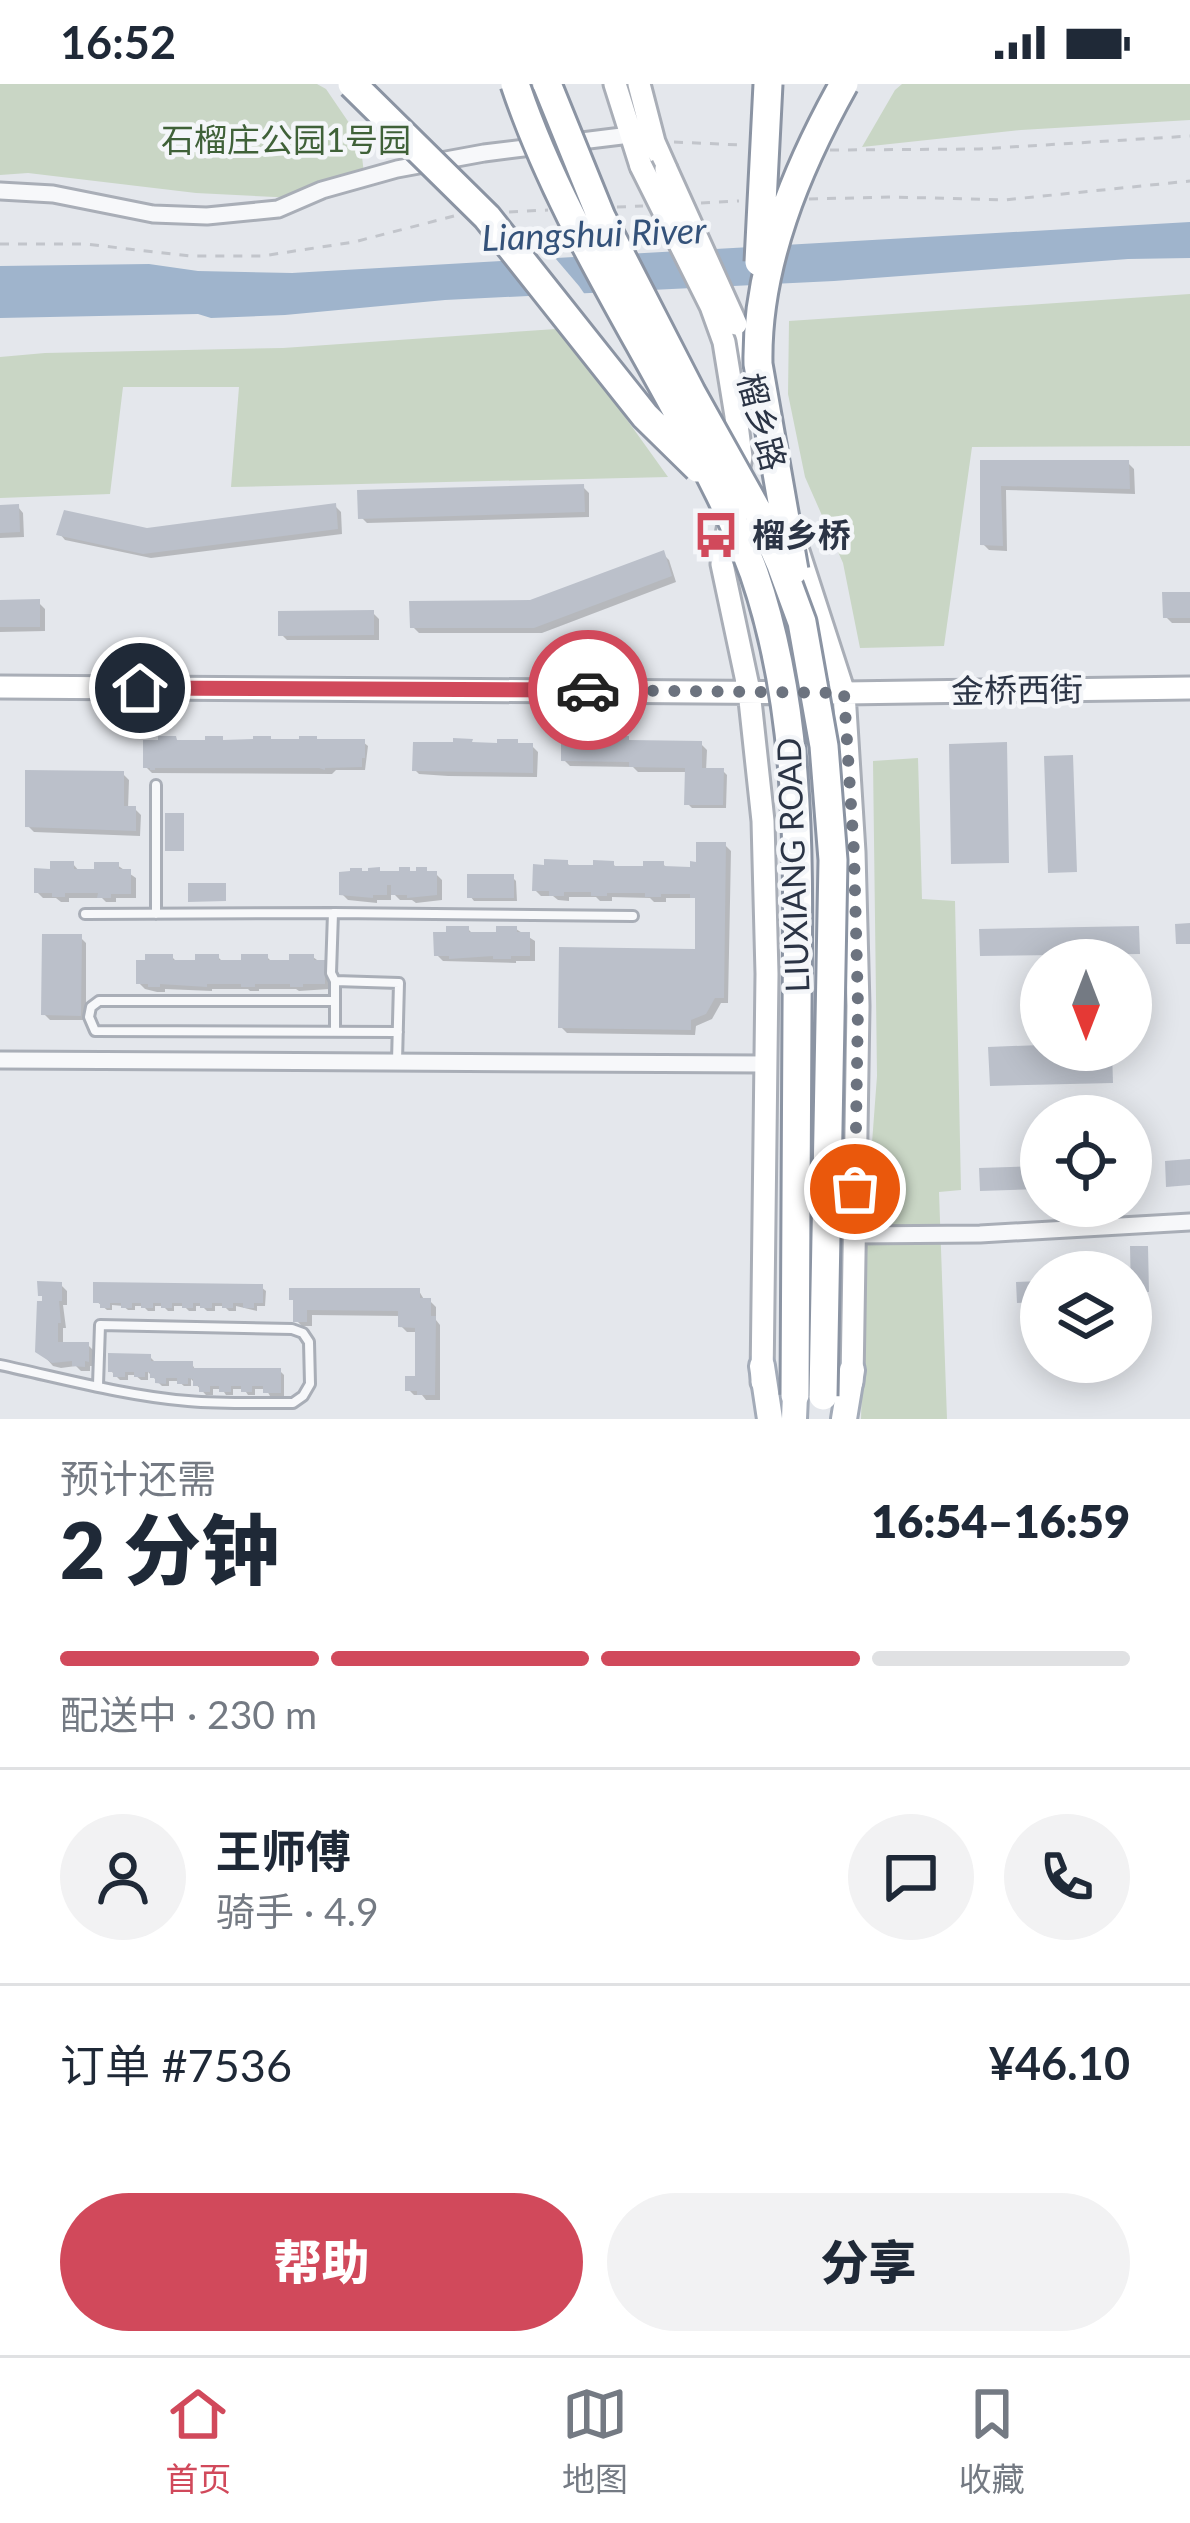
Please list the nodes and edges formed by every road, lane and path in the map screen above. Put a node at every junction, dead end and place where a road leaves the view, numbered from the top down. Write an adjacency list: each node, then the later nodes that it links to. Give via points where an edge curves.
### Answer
1 (352, 84): 15 (highway, bridge, via 488,217 645,416)
2 (515, 84): 15 (highway, LIUXIANG ROAD, bridge, via 597,265)
3 (547, 84): 16 (highway, LIUXIANG ROAD, bridge, via 601,217 758,512)
4 (615, 84): 8 (street, 榴乡路)
5 (639, 84): 10 (street, 榴乡路)
6 (768, 84): 14 (highway, bridge)
7 (844, 84): 14 (highway, bridge, via 775,238)
8 (630, 135): 13 (street, via 398,169 278,209 207,216); 19 (street, 榴乡路, bridge, via 724,342 741,457 722,564)
9 (1190, 136): 12 (path)
10 (654, 142): 11 (path); 14 (street, 榴乡路, bridge)
11 (741, 145)
12 (813, 149)
13 (0, 191)
14 (746, 328): 16 (highway, bridge); 20 (street, 榴乡路, via 784,505)
15 (719, 489): 39 (highway, LIUXIANG ROAD, bridge, via 771,630 790,723)
16 (802, 622): 39 (highway, LIUXIANG ROAD, bridge, via 824,746 832,860)
17 (0, 687): 19 (street, 金桥西街)
18 (1190, 688): 20 (street, 金桥西街)
19 (749, 691): 20 (street, 金桥西街); 32 (street, 榴乡路, via 763,821)
20 (844, 693): 34 (street, 榴乡路, via 858,1006)
21 (155, 785): 23 (lane)
22 (85, 914): 23 (lane)
23 (156, 914): 24 (lane)
24 (333, 914): 25 (lane); 26 (lane)
25 (633, 916)
26 (334, 982): 27 (lane); 29 (lane, via 399,982)
27 (334, 1001): 28 (lane); 28 (lane, via 99,1001 88,1017 95,1031)
28 (335, 1032): 29 (lane)
29 (398, 1032): 31 (lane)
30 (0, 1060): 31 (street)
31 (398, 1062): 32 (street)
32 (766, 1064): 36 (street, 榴乡路)
33 (1190, 1222): 34 (street)
34 (854, 1235): 37 (street, 榴乡路)
35 (0, 1366): 38 (lane)
36 (762, 1366): 40 (main road)
37 (852, 1370): 41 (main road)
38 (98, 1385): 38 (lane, via 190,1402 293,1403 310,1384 309,1342 292,1328 100,1324)
39 (809, 1407)
40 (765, 1419)
41 (848, 1419)

